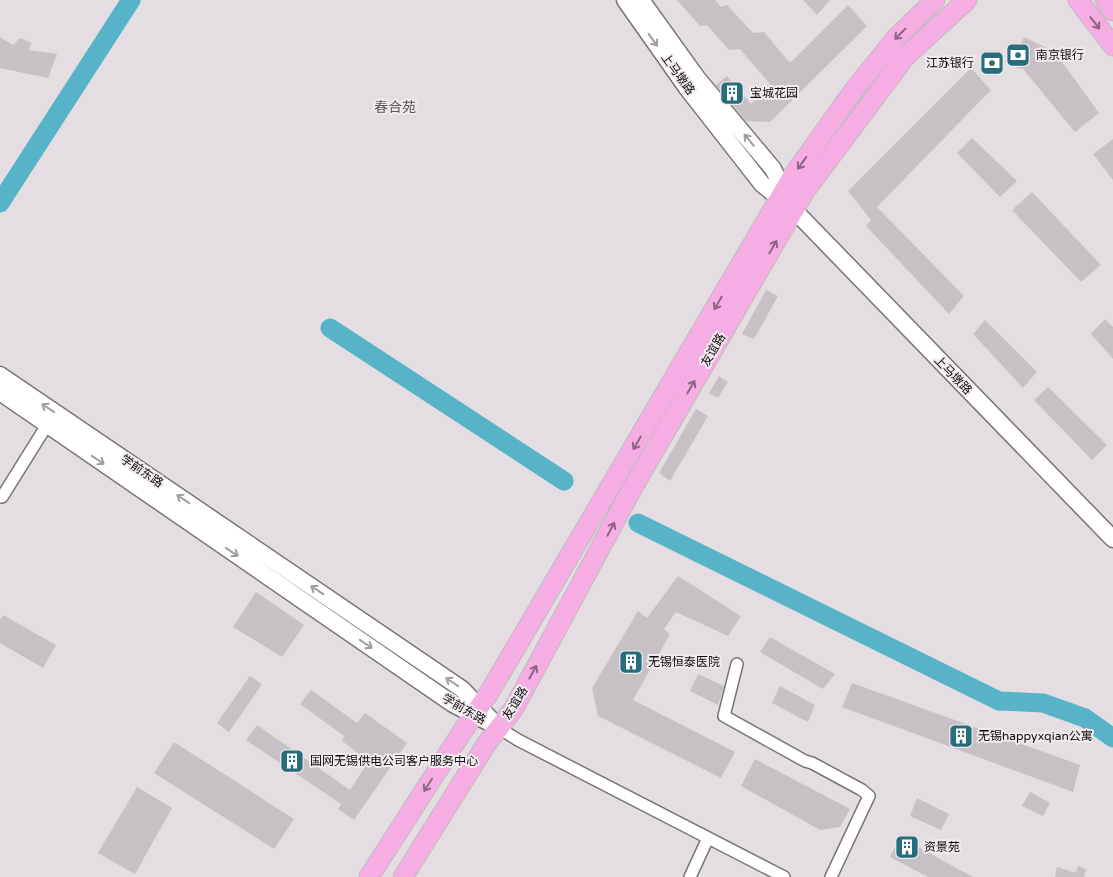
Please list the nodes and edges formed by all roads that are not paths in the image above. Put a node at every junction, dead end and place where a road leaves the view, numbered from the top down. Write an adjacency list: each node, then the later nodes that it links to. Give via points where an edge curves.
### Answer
1 (625, 0): 9 (main road, 上马墩路, one-way to 9, via 687,88 762,184)
2 (641, 0): 9 (main road, 上马墩路, one-way to 2, via 773,169 697,78)
3 (935, 0): 9 (main road, 友谊路, one-way to 9, via 896,38 854,90)
4 (967, 0): 10 (main road, 友谊路, via 905,57 804,191)
5 (1078, 0): 8 (main road, one-way to 8)
6 (1105, 0): 7 (main road)
7 (1113, 10)
8 (1113, 46)
9 (781, 194): 10 (main road, 上马墩路); 17 (main road, 友谊路, one-way to 17)
10 (794, 210): 15 (main road, 上马墩路); 18 (main road, 友谊路, one-way to 10, via 514,708 632,489)
11 (0, 375): 17 (main road, 学前东路, one-way to 11, via 462,689)
12 (0, 392): 13 (main road, 学前东路)
13 (47, 425): 14 (street); 17 (main road, 学前东路, one-way to 17, via 445,698)
14 (2, 497)
15 (1113, 539)
16 (737, 664): 24 (street, via 724,716 868,796)
17 (477, 711): 18 (main road, 学前东路); 20 (main road, 友谊路, one-way to 20)
18 (499, 728): 19 (street); 21 (main road, 友谊路)
19 (708, 838): 22 (street); 23 (street)
20 (369, 877)
21 (403, 877)
22 (690, 877)
23 (784, 877)
24 (830, 877)

